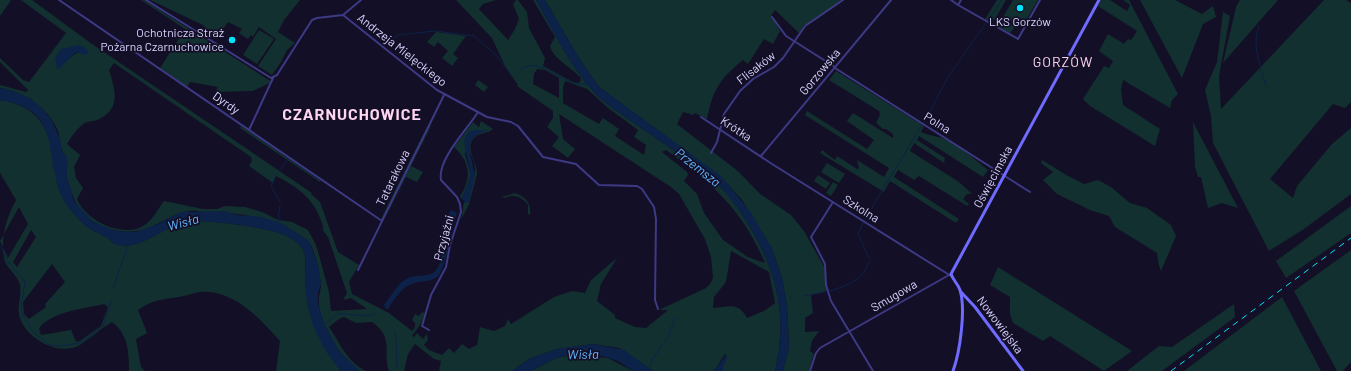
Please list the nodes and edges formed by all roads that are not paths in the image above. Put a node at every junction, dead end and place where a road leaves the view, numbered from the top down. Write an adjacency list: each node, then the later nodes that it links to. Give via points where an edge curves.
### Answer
1 (59, 0): 20 (street, Dyrdy)
2 (146, 0): 15 (street, via 269,78)
3 (361, 0): 11 (street)
4 (843, 0): 13 (street, Flisaków, via 805,26)
5 (891, 0): 14 (street, Gorzowska)
6 (951, 0): 10 (street)
7 (961, 0): 10 (street)
8 (1040, 0): 10 (street, via 1018,39)
9 (1099, 0): 23 (street, Oświęcimska)
10 (958, 4)
11 (343, 15): 15 (street, Andrzeja Mielęckiego, via 312,20); 16 (street, Andrzeja Mielęckiego)
12 (772, 17): 13 (street, Polna, via 784,34)
13 (794, 41): 14 (street, Polna); 19 (street, Flisaków, via 774,67 753,79 740,91 724,114)
14 (835, 68): 22 (street, Gorzowska); 23 (street, Polna)
15 (273, 78): 20 (street, Andrzeja Mielęckiego)
16 (444, 95): 17 (street, Andrzeja Mielęckiego); 26 (street, Tatarakowa)
17 (478, 112): 30 (street, Andrzeja Mielęckiego, via 518,126 542,157 576,164 599,185 634,185 642,189 655,212 655,300); 31 (street, Przyjaźni, via 447,156 441,174 441,180 457,197 461,209 446,267 432,292 422,322 422,326)
18 (701, 117): 19 (street, Krótka)
19 (721, 129): 21 (street, Flisaków); 22 (street, Krótka)
20 (249, 130): 26 (street, Dyrdy)
21 (711, 153)
22 (761, 156): 25 (street, Szkolna)
23 (1004, 176): 24 (street, Polna); 28 (street, Oświęcimska)
24 (1030, 192)
25 (833, 202): 28 (street, Szkolna); 32 (street, via 811,237 825,264 827,292)
26 (382, 221): 27 (street, Tatarakowa)
27 (358, 270)
28 (950, 276): 29 (street); 32 (street, Smugowa)
29 (961, 292): 35 (street, via 960,339); 36 (street, Nowowiejska)
30 (658, 309)
31 (430, 330)
32 (849, 333): 33 (street, Smugowa, via 820,348); 34 (street)
33 (810, 371)
34 (873, 371)
35 (953, 371)
36 (1023, 371)

